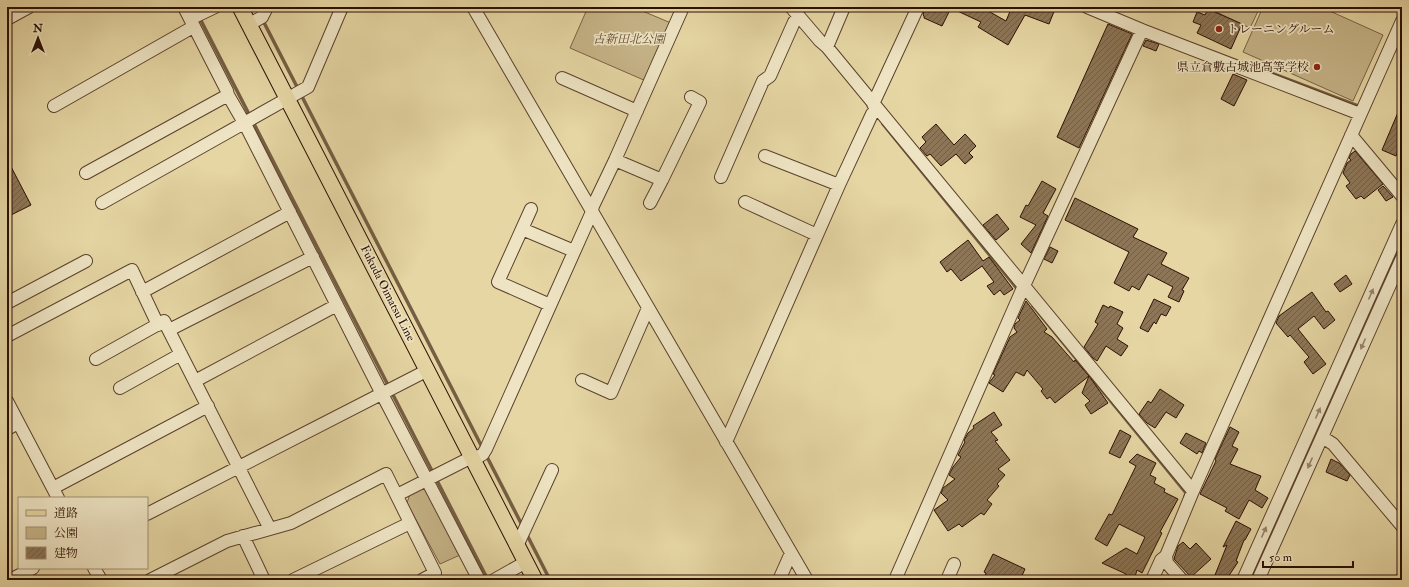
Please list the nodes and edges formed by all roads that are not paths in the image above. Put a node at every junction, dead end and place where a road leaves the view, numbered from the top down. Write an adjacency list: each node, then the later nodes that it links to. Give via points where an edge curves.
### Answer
1 (29, 7): 13 (street)
2 (184, 7): 14 (street)
3 (215, 7): 14 (street)
4 (240, 7): 12 (main road, Fukuda Oimatsu Line)
5 (342, 7): 19 (street, via 308,87)
6 (473, 7): 38 (street)
7 (683, 7): 24 (street)
8 (844, 7): 17 (street)
9 (918, 7): 23 (street)
10 (1087, 7): 16 (street)
11 (795, 16): 17 (street); 31 (street, via 770,76 763,81)
12 (259, 17): 19 (main road, Fukuda Oimatsu Line)
13 (7, 19)
14 (195, 19): 20 (street); 22 (street)
15 (1402, 21): 25 (street)
16 (1142, 30): 25 (street); 48 (street)
17 (827, 47): 23 (street)
18 (562, 78): 24 (street)
19 (296, 94): 26 (street); 58 (main road, Fukuda Oimatsu Line)
20 (228, 95): 26 (street); 30 (street)
21 (691, 97): 32 (street, via 700,102)
22 (54, 106)
23 (874, 109): 33 (street); 48 (street)
24 (637, 110): 29 (street)
25 (1357, 113): 27 (street)
26 (250, 121): 37 (street); 40 (street)
27 (1352, 132): 34 (street); 73 (street)
28 (765, 156): 33 (street)
29 (615, 160): 32 (street); 38 (street)
30 (86, 173)
31 (721, 176)
32 (662, 180): 36 (street)
33 (839, 185): 43 (street)
34 (1402, 196)
35 (745, 202): 43 (street)
36 (650, 203)
37 (102, 204)
38 (593, 206): 44 (street); 53 (street)
39 (531, 209): 42 (street)
40 (290, 212): 45 (street); 49 (street)
41 (1402, 224): 103 (street, one-way to 41)
42 (522, 229): 44 (street); 52 (street, via 498,282)
43 (817, 235): 68 (street)
44 (574, 251): 52 (street)
45 (313, 257): 51 (street); 54 (street)
46 (1402, 258): 67 (street, one-way to 67)
47 (86, 261): 50 (street)
48 (1022, 291): 73 (street); 99 (street)
49 (142, 292): 54 (street); 55 (street, via 132,270)
50 (7, 303)
51 (337, 305): 60 (street); 62 (street)
52 (550, 305): 69 (street)
53 (648, 308): 59 (street, via 610,393); 68 (street)
54 (163, 328): 56 (street); 57 (street)
55 (7, 336)
56 (181, 354): 60 (street); 61 (street)
57 (96, 359)
58 (428, 370): 62 (street); 69 (main road, Fukuda Oimatsu Line)
59 (582, 380)
60 (195, 382): 64 (street)
61 (120, 388)
62 (387, 391): 70 (street); 72 (street)
63 (7, 401): 65 (street)
64 (208, 406): 70 (street); 74 (street)
65 (18, 423): 66 (street); 74 (street)
66 (7, 429)
67 (1322, 436): 78 (street, via 1333,444); 104 (street, one-way to 104)
68 (728, 438): 82 (street)
69 (479, 455): 72 (street); 80 (main road, Fukuda Oimatsu Line)
70 (239, 467): 76 (street); 79 (street)
71 (552, 470): 80 (street)
72 (431, 478): 75 (street); 94 (street)
73 (1193, 491): 83 (street)
74 (55, 493)
75 (397, 495): 77 (street); 79 (street, via 386,474 291,523)
76 (148, 513)
77 (410, 523): 92 (street); 93 (street, via 435,573)
78 (1402, 526)
79 (270, 528): 81 (street)
80 (522, 535): 84 (main road, Fukuda Oimatsu Line)
81 (243, 536): 90 (street, via 227,540); 91 (street)
82 (792, 553): 97 (street); 98 (street)
83 (1164, 558): 101 (street); 102 (street)
84 (526, 562): 95 (street); 96 (main road, Fukuda Oimatsu Line)
85 (954, 564): 100 (street)
86 (31, 569): 88 (street)
87 (95, 569): 89 (street)
88 (10, 580)
89 (101, 580)
90 (150, 580)
91 (264, 580)
92 (293, 580)
93 (422, 580)
94 (479, 580)
95 (494, 580)
96 (535, 580)
97 (779, 580)
98 (807, 580)
99 (895, 580)
100 (947, 580)
101 (1152, 580)
102 (1182, 580)
103 (1243, 580)
104 (1258, 580)

